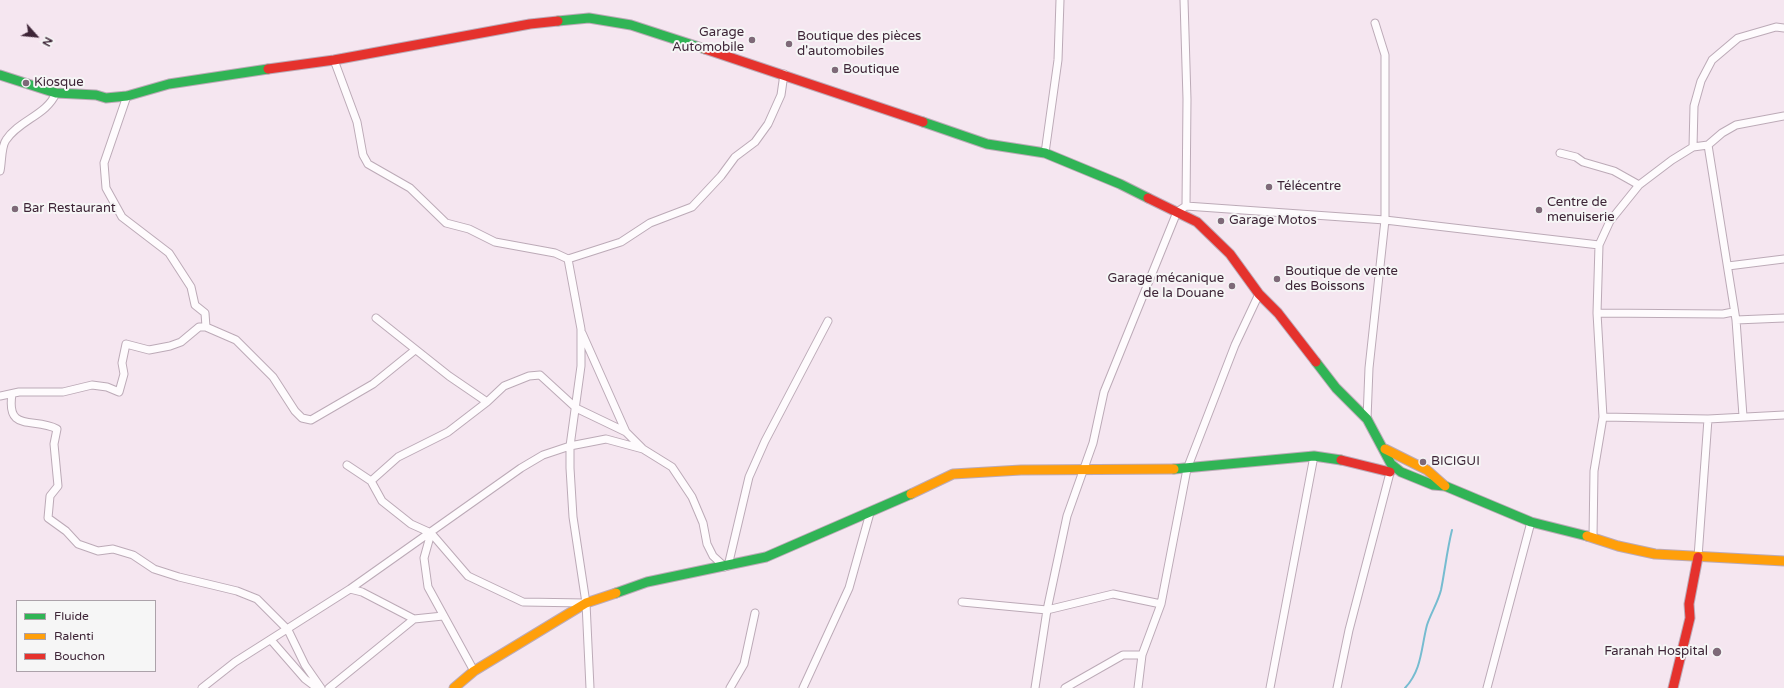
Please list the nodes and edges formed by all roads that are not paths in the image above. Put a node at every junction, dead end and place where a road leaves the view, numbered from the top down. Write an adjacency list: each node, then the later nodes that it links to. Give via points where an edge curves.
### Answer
1 (1060, 0): 13 (street, via 1058,60)
2 (1184, 0): 17 (street, via 1187,99)
3 (1375, 23): 19 (street, via 1385,55)
4 (1784, 28): 12 (street, via 1776,27 1738,38 1712,60 1701,81 1694,106)
5 (334, 60): 6 (main road, via 530,24 589,18 631,25); 9 (main road, via 169,84); 21 (street, via 357,122 363,156 368,164 410,188 446,223 469,229 495,242 555,253)
6 (784, 74): 13 (main road, via 987,144); 21 (street, via 781,95 768,124 755,142 735,157 692,207 650,223 621,242)
7 (0, 75): 8 (main road)
8 (56, 93): 9 (main road, via 96,94 106,98); 15 (street, via 45,109 21,124 5,141)
9 (127, 96): 31 (street, via 104,163 106,188 122,218 169,253 191,287 195,305 205,314)
10 (1784, 116): 11 (street, via 1736,125)
11 (1708, 145): 12 (street); 23 (street)
12 (1693, 147): 16 (street)
13 (1045, 153): 18 (main road, via 1120,184)
14 (1560, 153): 16 (street, via 1614,170)
15 (0, 171)
16 (1639, 185): 20 (street, via 1610,221)
17 (1186, 206): 18 (street); 19 (street)
18 (1177, 212): 24 (main road, via 1197,222 1230,254); 52 (street, via 1104,392 1093,443)
19 (1385, 220): 20 (street); 42 (street)
20 (1599, 245): 26 (street)
21 (568, 259): 32 (street)
22 (1784, 259): 23 (street)
23 (1728, 266): 25 (street)
24 (1258, 294): 42 (main road, via 1278,313 1336,388); 51 (street, via 1240,333)
25 (1733, 312): 26 (street); 29 (street)
26 (1597, 313): 40 (street)
27 (376, 318): 33 (street)
28 (1784, 318): 29 (street)
29 (1736, 320): 39 (street)
30 (828, 321): 61 (street, via 749,477)
31 (206, 327): 33 (street, via 236,340 273,378 295,411 302,418 311,420 373,384); 34 (street, via 199,327 181,342 170,346 148,350 126,344 120,392 92,385 64,392)
32 (581, 329): 37 (street, via 581,366); 43 (street)
33 (415, 350): 36 (street)
34 (12, 394): 35 (street); 70 (street, via 10,406 18,421 50,425 57,429 54,444 58,486 50,496 48,518 78,544 98,551 113,549 133,555 154,569 237,591 257,599)
35 (0, 396)
36 (487, 402): 37 (street, via 504,386 540,375); 53 (street, via 448,432 398,457)
37 (576, 408): 43 (street); 44 (street)
38 (1784, 415): 39 (street)
39 (1743, 416): 41 (street)
40 (1603, 417): 41 (street); 58 (street, via 1594,471)
41 (1708, 419): 59 (street)
42 (1367, 420): 46 (main road)
43 (626, 432): 45 (street)
44 (570, 446): 45 (street, via 606,439); 57 (street, via 543,455 521,468); 64 (street, via 574,517)
45 (643, 449): 61 (street, via 672,467 692,497 713,556)
46 (1384, 449): 47 (main road); 50 (main road)
47 (1397, 453): 50 (street); 54 (main road)
48 (1314, 456): 50 (main road); 51 (main road); 85 (street)
49 (347, 465): 53 (street)
50 (1391, 468): 54 (main road, via 1433,485); 86 (street, via 1349,630)
51 (1187, 469): 52 (main road); 65 (street)
52 (1083, 470): 55 (main road, via 953,474); 66 (street, via 1067,516)
53 (370, 481): 57 (street, via 382,501 410,524)
54 (1445, 486): 56 (main road)
55 (870, 513): 61 (main road, via 766,558); 81 (street, via 849,588)
56 (1531, 522): 58 (main road); 87 (street)
57 (431, 533): 62 (street); 64 (street, via 468,576 504,594 523,602); 68 (street, via 424,558 428,587)
58 (1593, 537): 59 (main road, via 1618,546 1655,554)
59 (1698, 557): 60 (main road); 88 (main road, via 1689,604 1690,618)
60 (1784, 560)
61 (726, 566): 64 (main road, via 647,582)
62 (350, 589): 69 (street, via 362,592); 70 (street)
63 (962, 602): 66 (street)
64 (586, 603): 73 (main road); 79 (street)
65 (1161, 604): 66 (street, via 1113,594); 72 (street)
66 (1047, 610): 82 (street)
67 (755, 613): 80 (street, via 744,664)
68 (443, 616): 69 (street); 73 (street)
69 (414, 619): 77 (street)
70 (288, 630): 71 (street); 76 (street, via 305,665)
71 (271, 640): 74 (street, via 235,662); 75 (street, via 305,679)
72 (1142, 655): 83 (street, via 1123,655); 84 (street)
73 (474, 671): 78 (main road)
74 (202, 688)
75 (317, 688)
76 (321, 688)
77 (329, 688)
78 (454, 688)
79 (590, 688)
80 (730, 688)
81 (803, 688)
82 (1035, 688)
83 (1065, 688)
84 (1138, 688)
85 (1270, 688)
86 (1337, 688)
87 (1487, 688)
88 (1673, 688)

